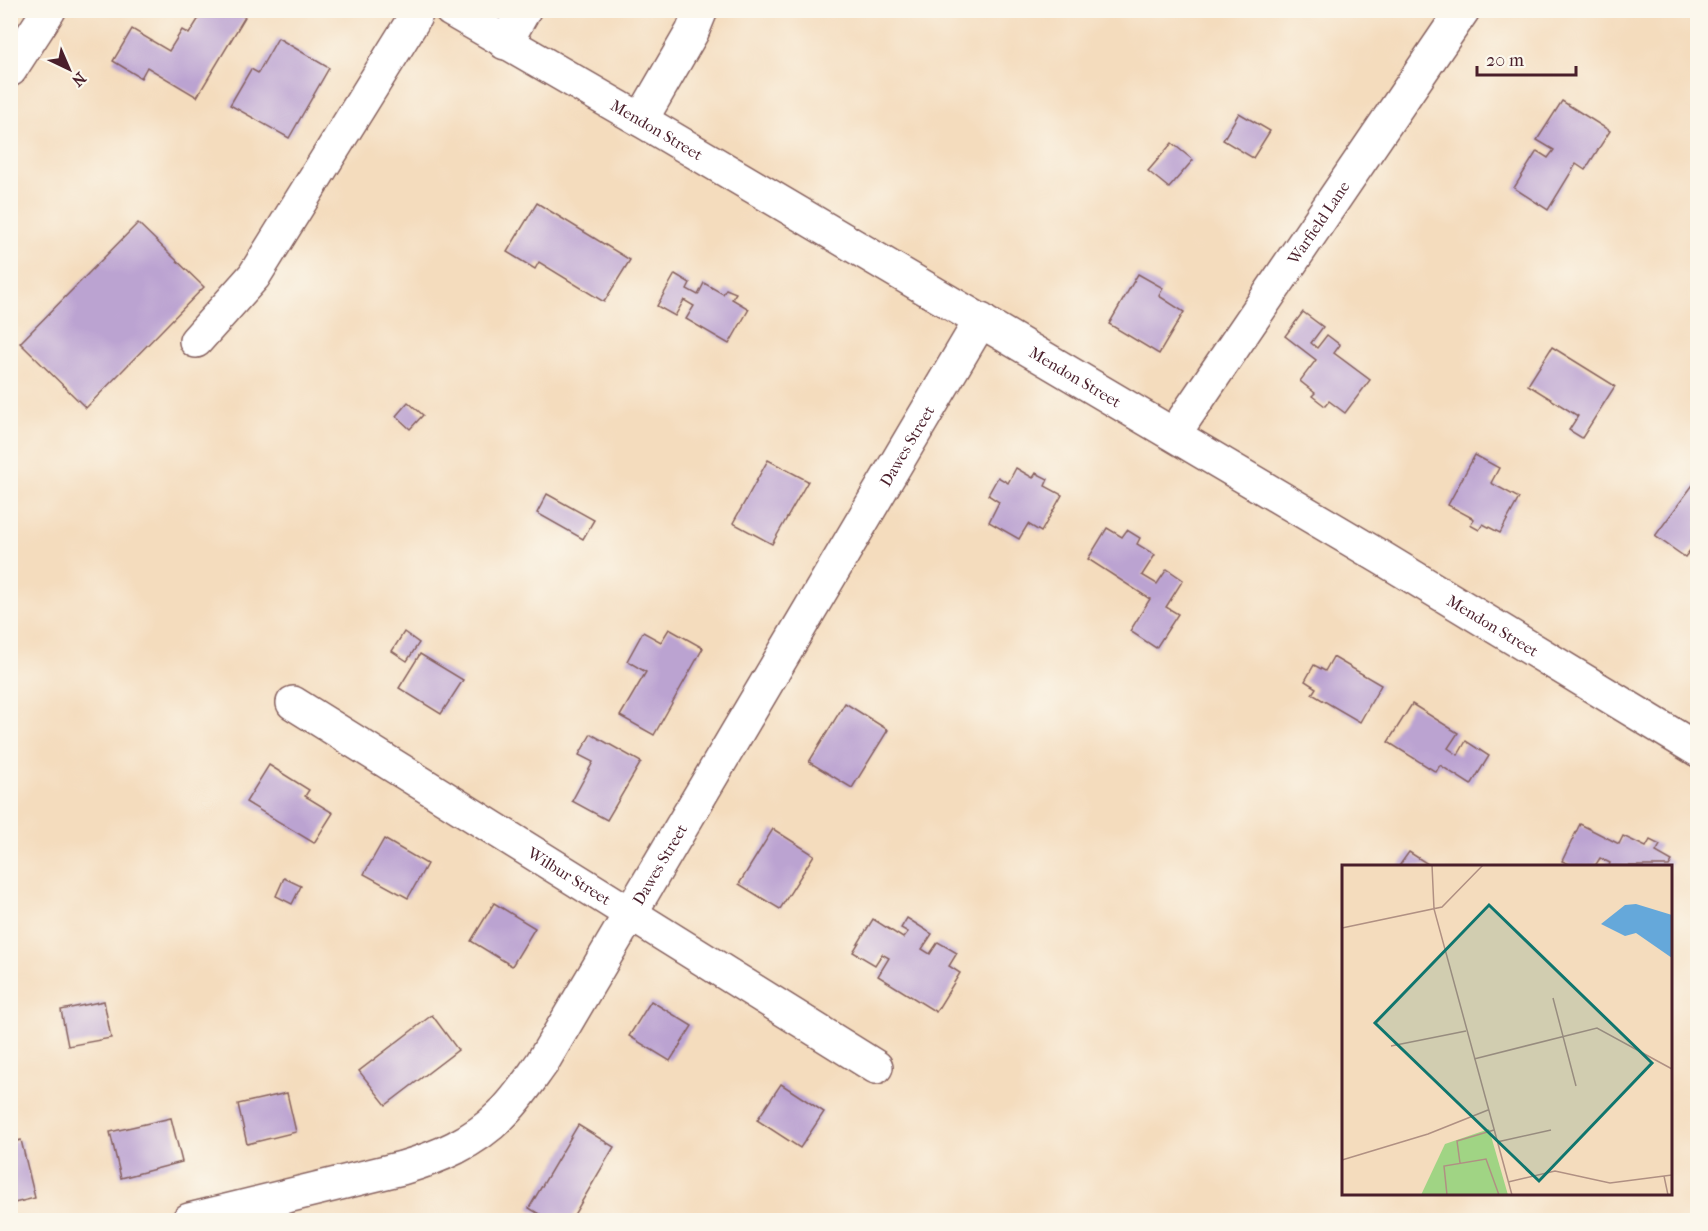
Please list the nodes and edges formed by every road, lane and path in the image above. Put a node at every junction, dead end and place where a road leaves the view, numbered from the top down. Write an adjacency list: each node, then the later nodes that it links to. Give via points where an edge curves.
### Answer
1 (49, 10): 8 (street)
2 (418, 10): 11 (street, via 254,276)
3 (451, 10): 7 (street, Mendon Street)
4 (524, 10): 7 (street)
5 (701, 10): 9 (street)
6 (1463, 10): 12 (street, Warfield Lane)
7 (505, 43): 9 (street, Mendon Street)
8 (10, 70)
9 (641, 120): 10 (street, Mendon Street)
10 (981, 320): 12 (street, Mendon Street); 15 (street, Dawes Street)
11 (196, 341)
12 (1173, 434): 14 (street, Mendon Street)
13 (292, 703): 15 (street, Wilbur Street)
14 (1698, 750)
15 (630, 914): 16 (street, Wilbur Street); 17 (street, Dawes Street, via 542,1063 502,1114 482,1132 433,1159)
16 (876, 1067)
17 (189, 1221)

